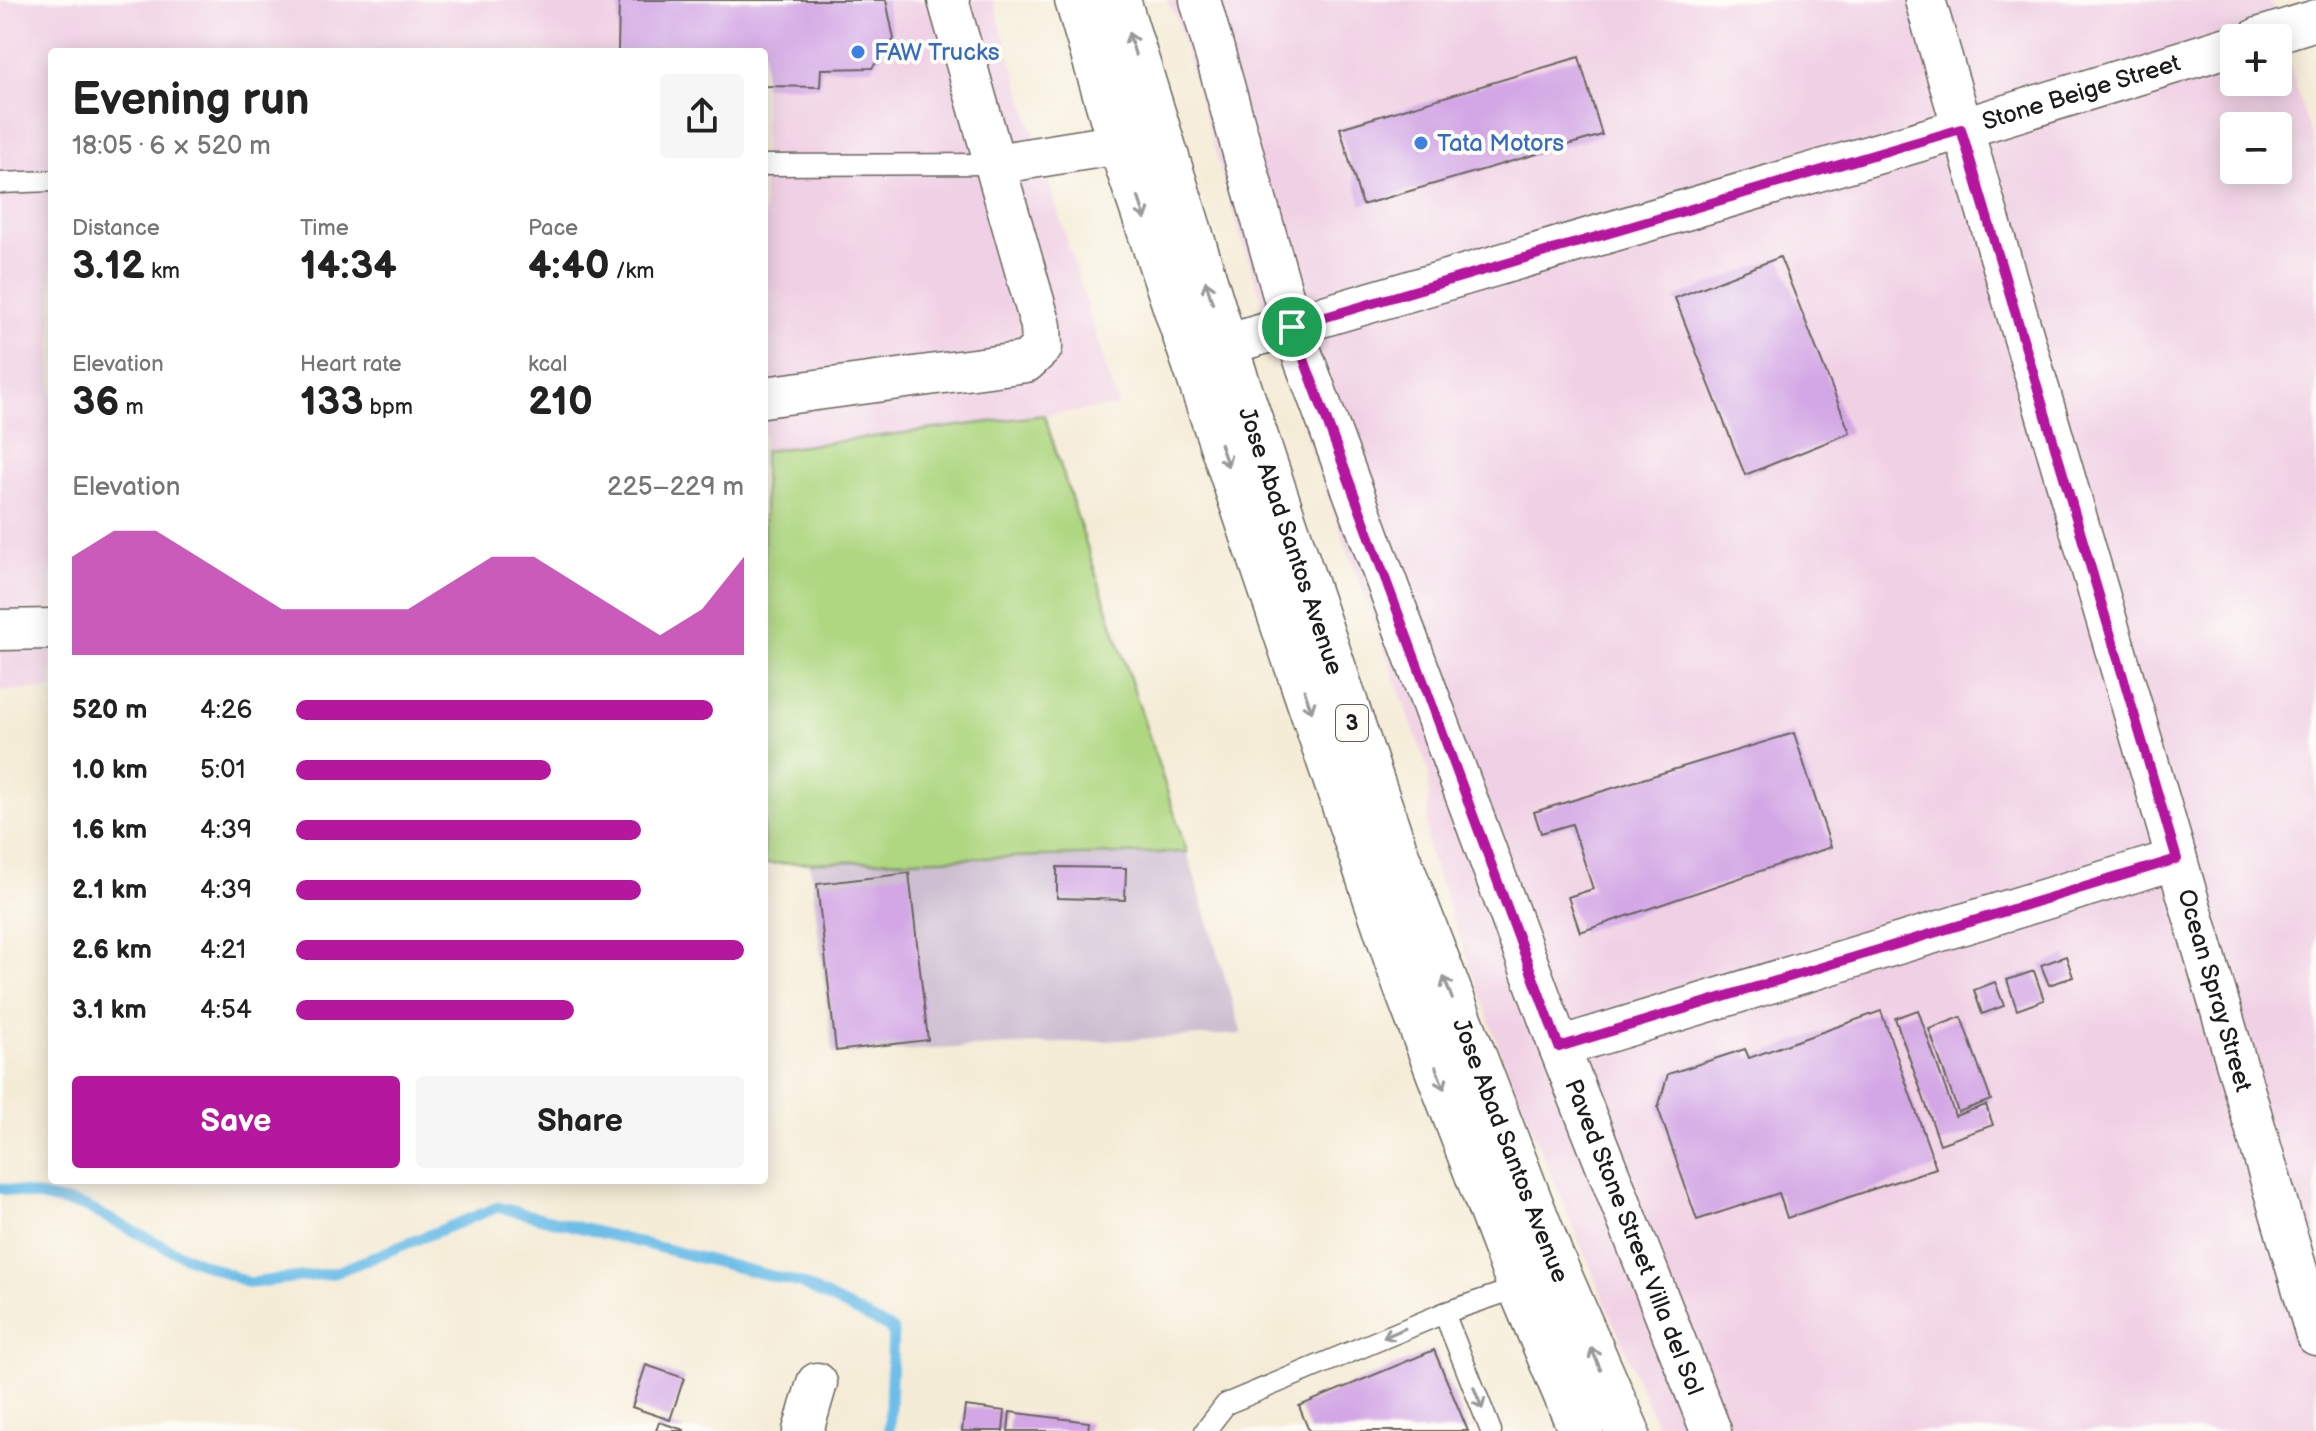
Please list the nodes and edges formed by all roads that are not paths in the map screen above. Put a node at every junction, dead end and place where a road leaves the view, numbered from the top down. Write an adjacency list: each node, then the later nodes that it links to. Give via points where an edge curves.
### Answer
1 (948, 0): 11 (street)
2 (1077, 0): 10 (highway, Jose Abad Santos Avenue / 3)
3 (1118, 0): 16 (highway, Jose Abad Santos Avenue / 3, one-way to 3)
4 (1200, 0): 15 (street, Paved Stone Street Villa del Sol)
5 (1925, 0): 9 (street, Ocean Spray Street)
6 (2316, 20): 7 (street)
7 (2292, 27)
8 (2220, 49): 9 (street, Stone Beige Street)
9 (1961, 129): 15 (street, Stone Beige Street); 20 (street, Ocean Spray Street)
10 (1120, 144): 11 (street); 16 (highway, Jose Abad Santos Avenue / 3, one-way to 16)
11 (995, 164): 12 (lane); 17 (street, via 1041,326 1042,347 1026,362)
12 (768, 165)
13 (48, 181): 14 (lane)
14 (0, 183)
15 (1292, 327): 16 (street, Stone Beige Street); 21 (street, Paved Stone Street Villa del Sol)
16 (1208, 350): 22 (highway, Jose Abad Santos Avenue / 3, one-way to 22, via 1405,985); 30 (highway, Jose Abad Santos Avenue / 3, one-way to 16, via 1551,1256)
17 (768, 396)
18 (48, 629): 19 (street)
19 (0, 630)
20 (2177, 859): 21 (street); 24 (street, Ocean Spray Street)
21 (1559, 1047): 31 (street, Paved Stone Street Villa del Sol)
22 (1520, 1287): 23 (lane); 29 (highway, Jose Abad Santos Avenue / 3)
23 (1444, 1313): 27 (lane, one-way to 27, via 1226,1404); 28 (lane, one-way to 28)
24 (2316, 1335)
25 (817, 1383): 26 (street)
26 (803, 1431)
27 (1205, 1431)
28 (1491, 1431)
29 (1581, 1431)
30 (1627, 1431)
31 (1711, 1431)

